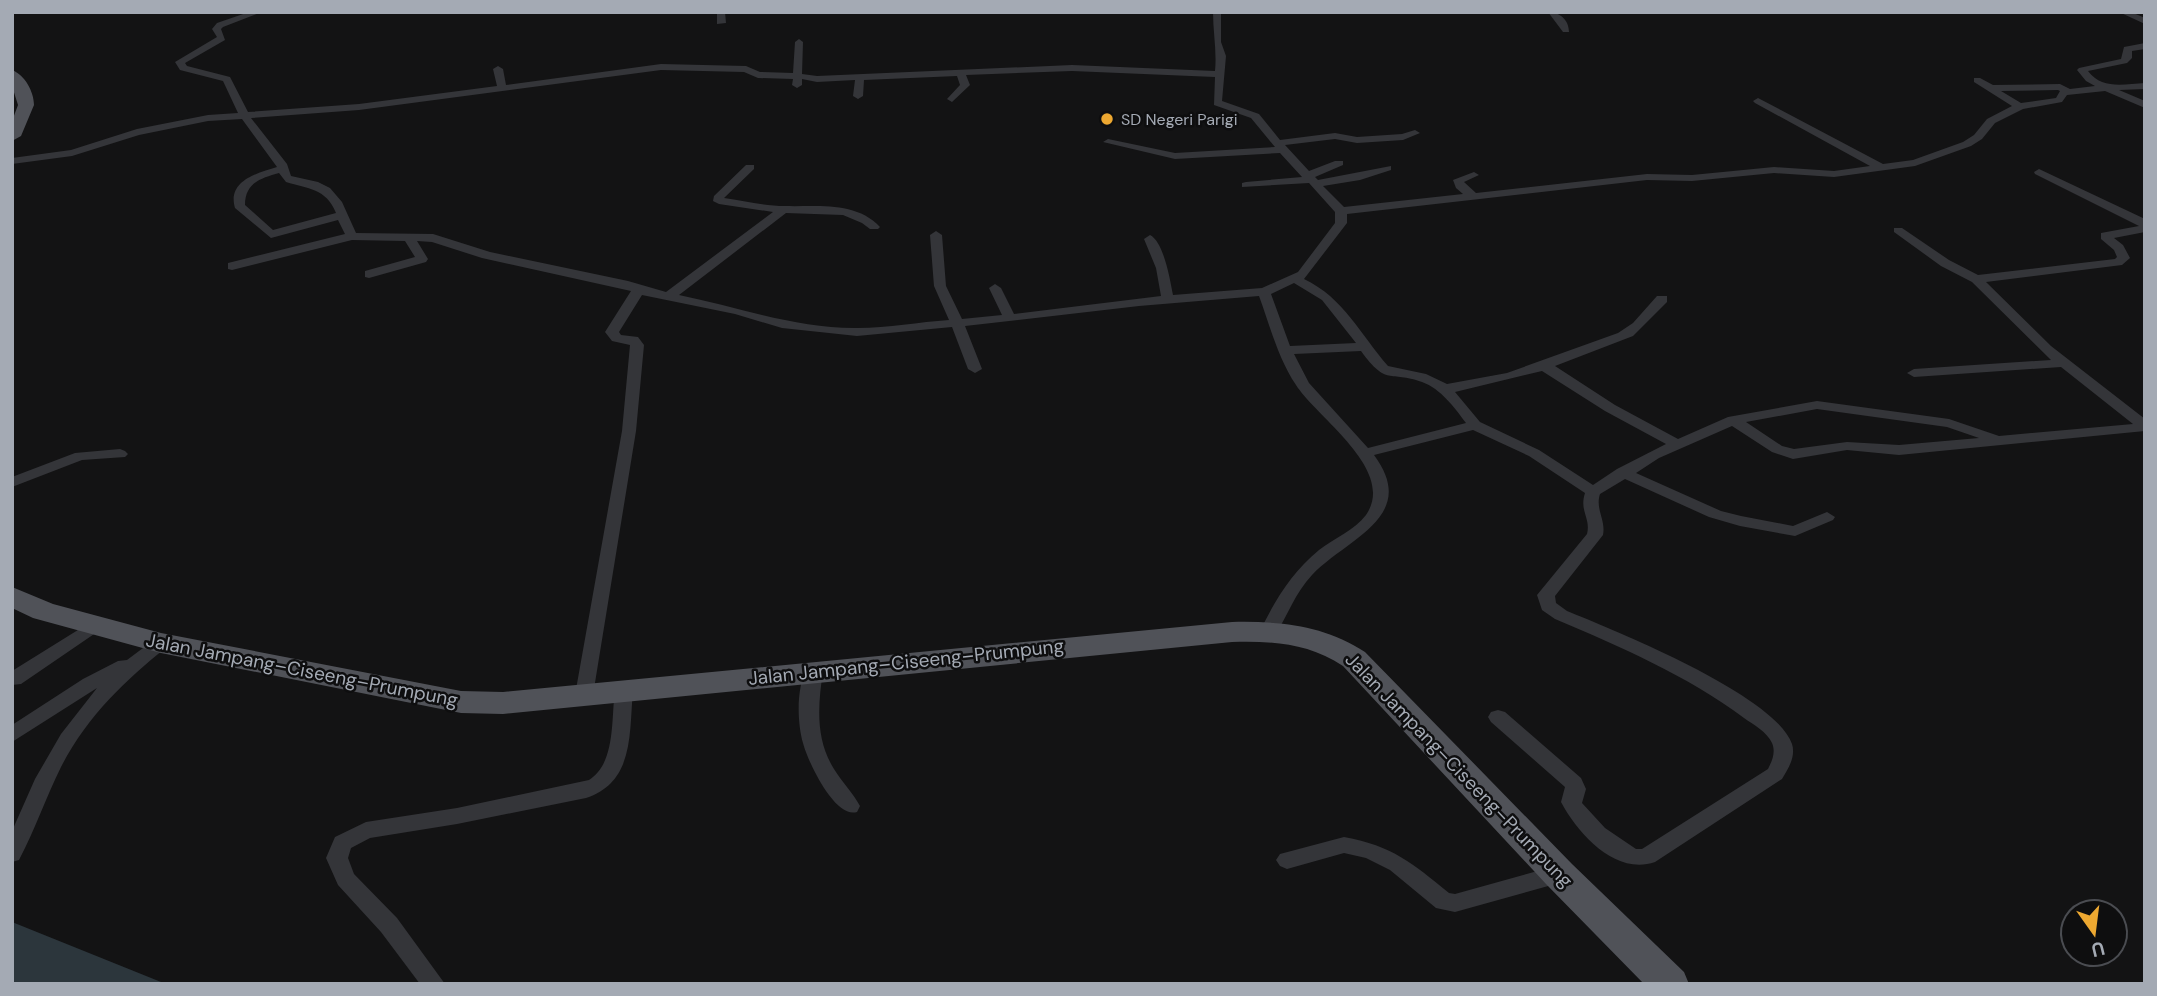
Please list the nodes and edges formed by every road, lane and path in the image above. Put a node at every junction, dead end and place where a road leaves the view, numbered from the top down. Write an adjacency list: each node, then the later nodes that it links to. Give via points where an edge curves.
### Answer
1 (258, 12): 31 (street, via 220,24 216,30 222,35 219,41 180,62 196,73 226,79)
2 (1217, 12): 13 (street)
3 (1552, 12): 6 (street)
4 (2123, 12): 5 (street)
5 (2145, 21)
6 (1566, 30)
7 (799, 41): 17 (street)
8 (2145, 46): 22 (street, via 2127,49 2124,61 2082,70)
9 (1103, 58): 11 (street)
10 (498, 69): 20 (street)
11 (1094, 69): 12 (street); 13 (street)
12 (961, 74): 15 (street); 26 (street, via 965,85)
13 (1220, 74): 35 (street, via 1217,103 1255,116)
14 (12, 75): 33 (main road, via 27,101)
15 (860, 77): 17 (street); 25 (street)
16 (1977, 80): 21 (street)
17 (797, 81): 20 (street, via 746,69 668,66)
18 (2049, 81): 23 (street)
19 (2145, 86): 22 (street)
20 (502, 87): 24 (street)
21 (1993, 88): 23 (street); 29 (street)
22 (2106, 88): 23 (street); 28 (street)
23 (2065, 89): 29 (street, via 2059,100)
24 (433, 95): 30 (street); 31 (street, via 351,108)
25 (858, 96)
26 (952, 99)
27 (1758, 101): 41 (street)
28 (2145, 105)
29 (2020, 106): 41 (street, via 1991,121 1967,144 1926,160)
30 (429, 107)
31 (244, 115): 36 (street, via 192,120 72,153); 39 (street)
32 (1415, 133): 35 (street, via 1357,141 1335,136)
33 (12, 136)
34 (1108, 142): 35 (street, via 1175,156)
35 (1280, 146): 44 (street)
36 (12, 161)
37 (1339, 163): 44 (street)
38 (750, 167): 47 (street, via 719,201)
39 (284, 168): 49 (street, via 287,179 325,190 340,204); 49 (street, via 244,184 237,196 239,206 251,218 271,234)
40 (1387, 168): 44 (street, via 1360,177)
41 (1882, 169): 46 (street, via 1647,177)
42 (2039, 172): 50 (street)
43 (1474, 175): 46 (street, via 1458,180)
44 (1311, 180): 45 (street); 48 (street)
45 (1246, 185)
46 (1473, 196): 48 (street)
47 (783, 209): 51 (street, via 861,216); 64 (street)
48 (1341, 211): 60 (street, via 1341,223)
49 (342, 215): 54 (street)
50 (2145, 226): 59 (street, via 2105,236 2121,251 2124,258 2118,262)
51 (874, 227)
52 (1898, 230): 59 (street)
53 (936, 235): 68 (street, via 940,286)
54 (352, 236): 55 (street); 57 (street)
55 (408, 236): 58 (street, via 422,259); 62 (street, via 433,238)
56 (1150, 239): 66 (street)
57 (232, 266)
58 (369, 274)
59 (1976, 279): 71 (street)
60 (1297, 280): 63 (street); 69 (street, via 1334,302)
61 (995, 288): 67 (street)
62 (638, 290): 64 (street); 94 (street, via 613,330 617,338 637,345 627,443)
63 (1264, 292): 66 (street); 70 (street)
64 (668, 297): 68 (street, via 782,324 843,331)
65 (1662, 299): 72 (street, via 1630,332)
66 (1168, 300): 67 (street)
67 (1010, 318): 68 (street)
68 (955, 324): 73 (street)
69 (1366, 347): 70 (street); 75 (street, via 1388,373 1428,379)
70 (1286, 350): 81 (street, via 1304,388)
71 (2062, 363): 74 (street); 78 (street)
72 (1546, 367): 75 (street, via 1489,383); 80 (street)
73 (975, 369)
74 (1914, 373)
75 (1443, 389): 77 (street)
76 (1733, 420): 79 (street, via 1817,405 1949,423); 79 (street, via 1777,449 1793,454 1847,446 1899,450); 80 (street)
77 (1475, 425): 81 (street); 85 (street, via 1534,453)
78 (2145, 426): 79 (street)
79 (1998, 440)
80 (1676, 444): 83 (street)
81 (1365, 453): 89 (street, via 1382,486 1375,514 1294,581)
82 (120, 454): 84 (street, via 80,456)
83 (1622, 472): 85 (street); 86 (street, via 1740,521 1795,531)
84 (12, 482)
85 (1593, 492): 95 (street, via 1589,504 1597,526 1595,536 1546,595 1548,606 1684,668 1728,695 1771,729 1782,743 1784,757 1775,774 1648,856 1635,858 1579,816 1571,802 1576,794 1574,783)
86 (1827, 517)
87 (12, 596): 88 (main road, Jalan Jampang–Ciseeng–Prumpung)
88 (94, 626): 90 (main road, Jalan Jampang–Ciseeng–Prumpung); 92 (street)
89 (1269, 631): 91 (main road, Jalan Jampang–Ciseeng–Prumpung); 100 (main road, Jalan Jampang–Ciseeng–Prumpung, via 1316,638 1354,659)
90 (148, 652): 94 (main road, Jalan Jampang–Ciseeng–Prumpung, via 461,702); 96 (street); 98 (street, via 73,730)
91 (814, 671): 93 (main road, Jalan Jampang–Ciseeng–Prumpung); 97 (street, via 807,704 810,734 816,755)
92 (14, 679)
93 (624, 690): 94 (main road, Jalan Jampang–Ciseeng–Prumpung); 101 (street, via 615,762 601,783 457,816 366,830 342,843 337,858 346,879)
94 (584, 695)
95 (1498, 717)
96 (12, 735)
97 (850, 806)
98 (12, 854)
99 (1287, 860): 100 (street, via 1344,845 1370,850 1398,864 1444,902 1455,903)
100 (1559, 874): 102 (main road, Jalan Jampang–Ciseeng–Prumpung)
101 (434, 984)
102 (1670, 984)

